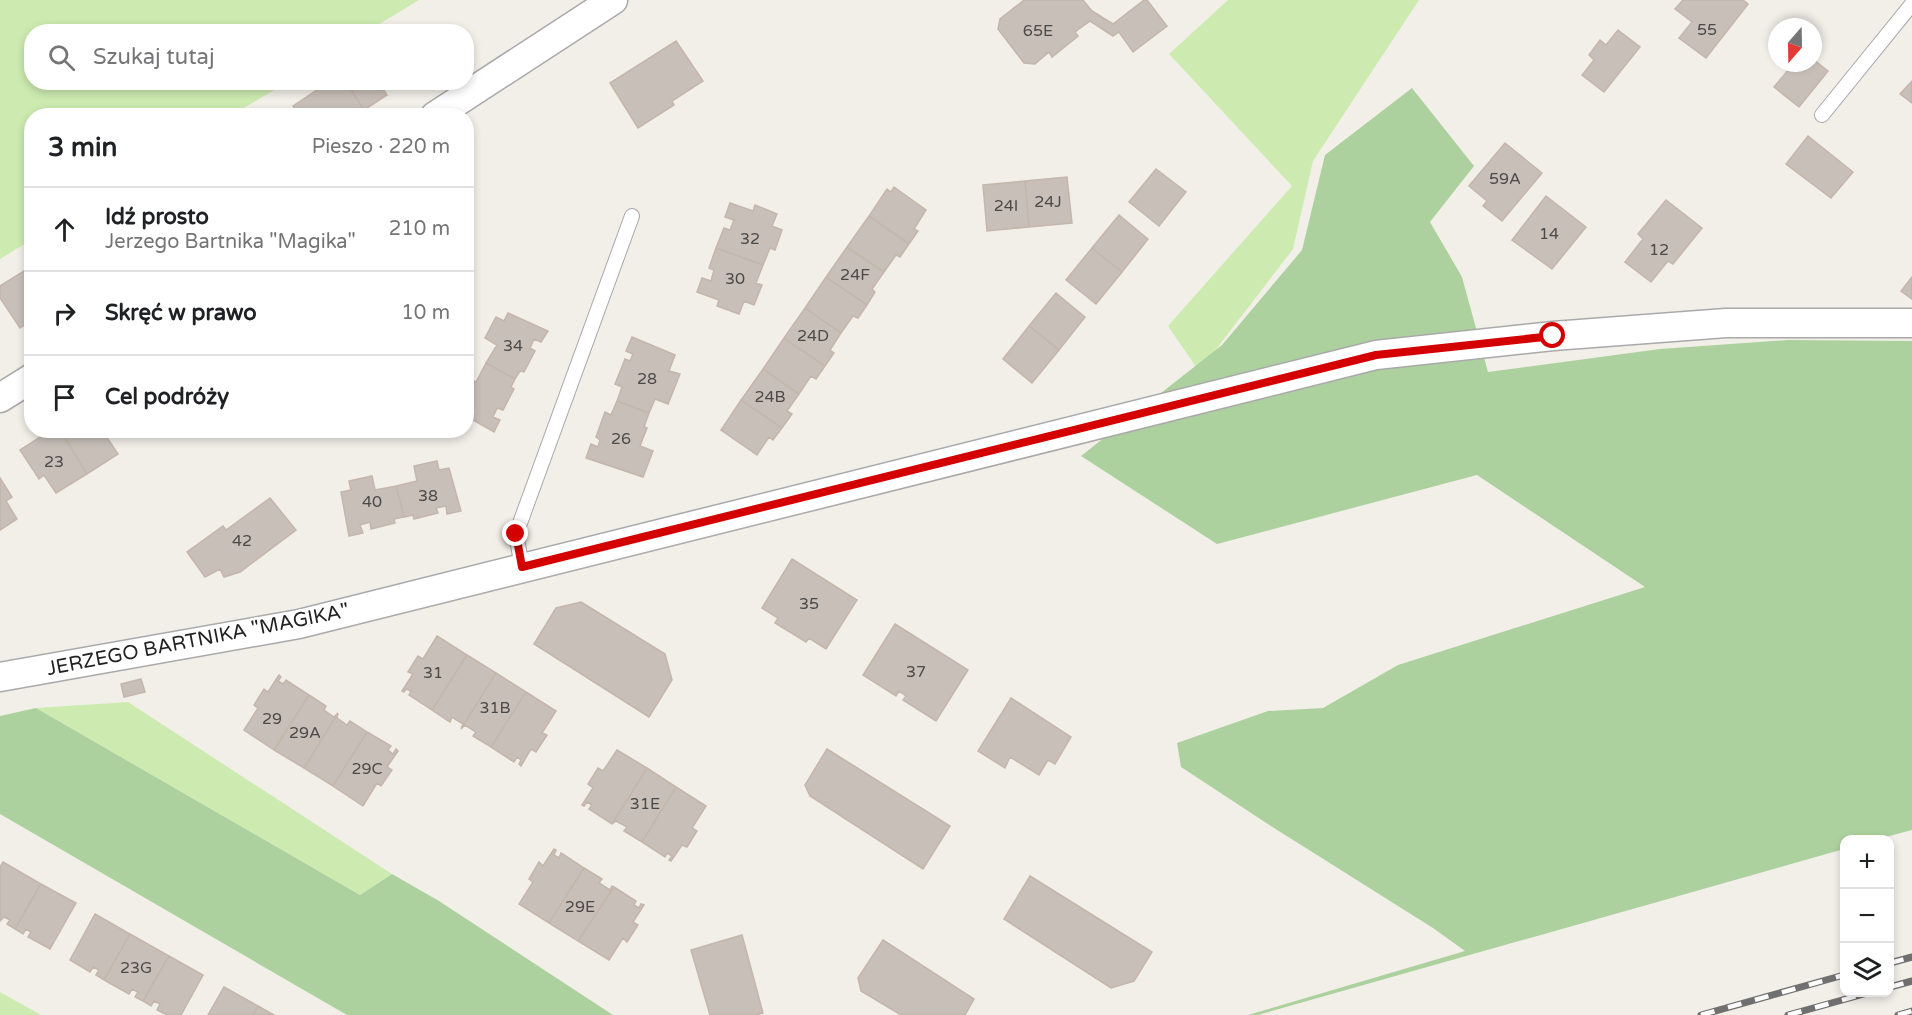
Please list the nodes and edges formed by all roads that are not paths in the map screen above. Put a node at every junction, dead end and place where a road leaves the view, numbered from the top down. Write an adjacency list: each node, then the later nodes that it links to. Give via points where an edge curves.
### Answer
1 (613, 0): 3 (street)
2 (1912, 4): 4 (lane)
3 (447, 108)
4 (1822, 115)
5 (632, 216): 9 (lane, via 516,534)
6 (1912, 323): 9 (street, JERZEGO BARTNIKA "MAGIKA", via 1726,323 1376,355)
7 (24, 383): 8 (street)
8 (0, 398)
9 (522, 567): 10 (street, JERZEGO BARTNIKA "MAGIKA", via 299,624)
10 (0, 677)

